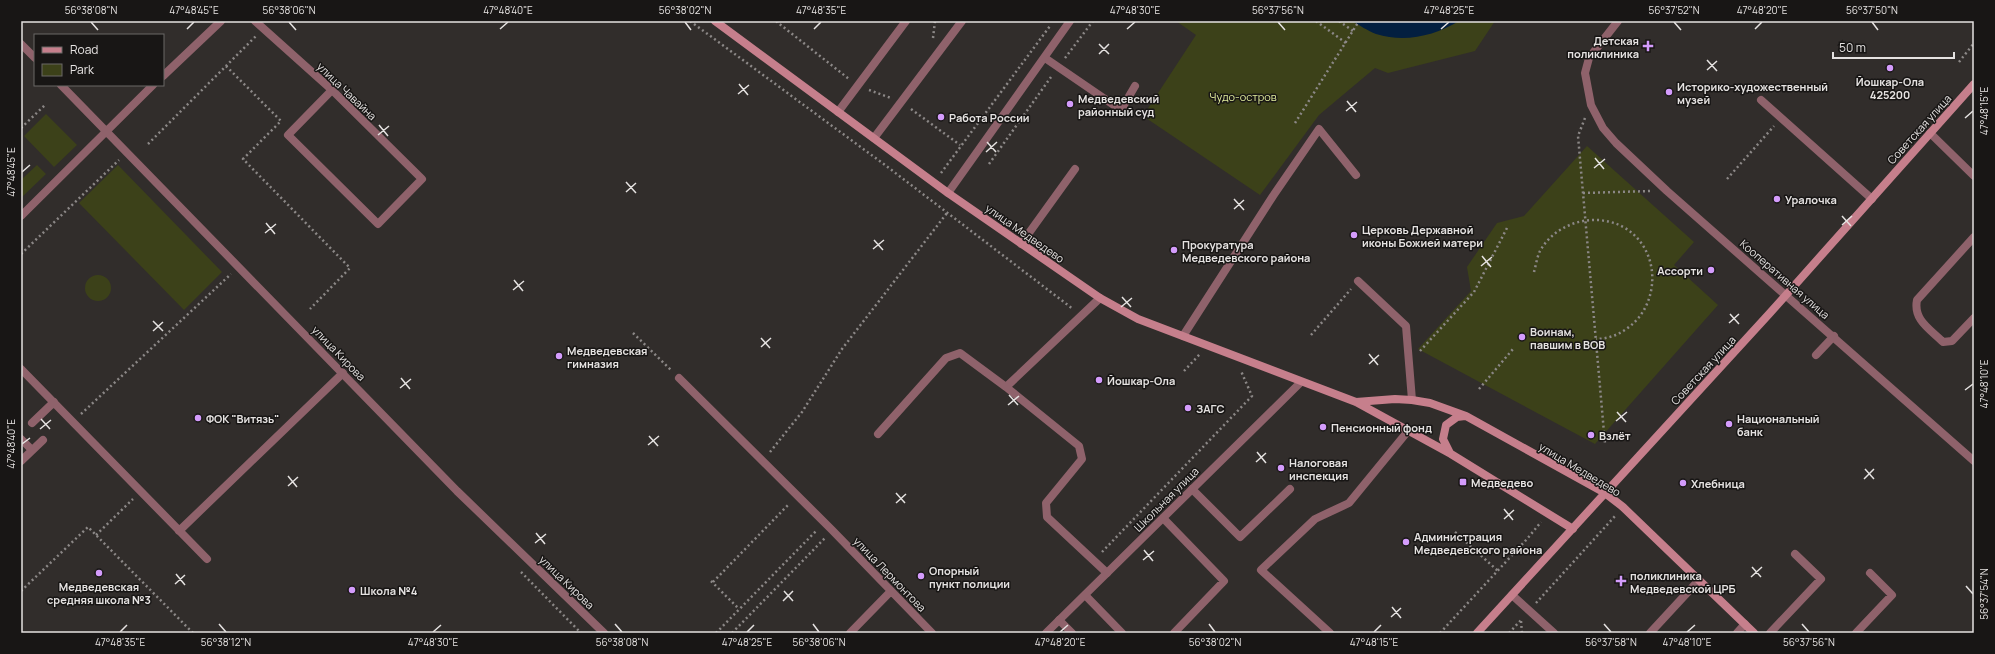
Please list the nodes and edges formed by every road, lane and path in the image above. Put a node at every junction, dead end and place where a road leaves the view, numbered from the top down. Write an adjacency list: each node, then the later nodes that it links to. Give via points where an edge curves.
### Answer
1 (221, 21): 24 (street)
2 (255, 21): 14 (street, улица Чавайна)
3 (690, 21): 51 (path)
4 (716, 21): 33 (street, улица Медведево)
5 (906, 21): 33 (street)
6 (962, 21): 39 (street)
7 (1054, 21): 47 (path)
8 (1070, 21): 20 (street)
9 (1093, 21): 23 (path)
10 (1316, 21): 16 (path)
11 (1340, 21): 15 (path)
12 (1359, 21): 15 (path)
13 (1618, 21): 32 (street, Кооперативная улица, via 1586,65 1586,84)
14 (263, 28): 22 (path); 29 (street, улица Чавайна)
15 (1353, 31): 16 (path)
16 (1346, 42): 35 (path)
17 (1974, 43): 21 (path)
18 (21, 44): 19 (street)
19 (34, 57)
20 (1045, 58): 23 (street); 49 (street)
21 (1959, 62)
22 (226, 66): 40 (path); 65 (path, via 281,121 243,159 350,268)
23 (1058, 66): 28 (street, via 1121,110); 42 (path)
24 (164, 75)
25 (1974, 84): 38 (street, Советская улица)
26 (62, 86): 37 (street, улица Кирова)
27 (153, 86): 37 (street)
28 (1135, 86)
29 (332, 90): 29 (street, улица Чавайна, via 288,135 378,224 422,179)
30 (1761, 100): 34 (street)
31 (45, 105): 36 (path)
32 (1591, 105): 48 (street, Кооперативная улица, via 1608,133); 50 (path, via 1578,136)
33 (838, 112): 39 (street, улица Медведево)
34 (1781, 118): 46 (path); 52 (street)
35 (1295, 123)
36 (21, 128)
37 (106, 131): 41 (street, улица Кирова); 54 (street)
38 (1930, 134): 45 (street); 52 (street, Советская улица)
39 (874, 138): 47 (street, улица Медведево)
40 (148, 144)
41 (127, 152): 59 (path); 60 (street, улица Кирова)
42 (989, 164)
43 (1075, 169): 58 (street)
44 (1356, 175): 69 (street, via 1319,129)
45 (1974, 176)
46 (1726, 179)
47 (934, 183): 49 (street, улица Медведево); 51 (path)
48 (1667, 191): 50 (path); 63 (street, Кооперативная улица)
49 (948, 193): 58 (street, улица Медведево)
50 (1583, 193): 55 (path)
51 (925, 196): 53 (path)
52 (1872, 199): 63 (street, Советская улица)
53 (947, 213): 66 (path); 99 (path, via 842,350 802,412)
54 (21, 216)
55 (1585, 220): 61 (path, via 1565,226 1553,235 1540,252); 72 (path); 72 (path, via 1606,221 1625,228 1641,242 1652,266 1653,288 1647,307 1634,324 1622,333)
56 (1507, 228): 75 (path, via 1474,292)
57 (1974, 237): 67 (street, via 1918,300 1915,309 1921,321 1943,342 1952,341)
58 (1021, 244): 64 (street, улица Медведево)
59 (21, 254)
60 (238, 267): 80 (street, улица Кирова); 89 (path)
61 (1534, 272)
62 (1358, 281): 70 (path); 85 (street, via 1406,326)
63 (1787, 295): 71 (street, Кооперативная улица); 104 (street, Советская улица)
64 (1100, 298): 66 (street); 69 (street, улица Медведево, via 1138,319)
65 (310, 309)
66 (1081, 316): 83 (street)
67 (1974, 318)
68 (633, 333): 81 (path)
69 (1183, 336): 82 (street, улица Медведево)
70 (1311, 336)
71 (1834, 336): 76 (street); 100 (street, Кооперативная улица)
72 (1596, 340): 95 (path)
73 (1514, 348): 84 (path)
74 (1202, 352): 79 (path)
75 (1416, 355)
76 (1816, 355)
77 (1239, 368): 117 (path, via 1252,396)
78 (21, 369): 86 (street)
79 (1184, 371)
80 (343, 373): 112 (street); 132 (street, улица Кирова, via 457,491)
81 (679, 378): 99 (street, улица Лермонтова)
82 (1301, 382): 87 (street, улица Медведево); 101 (street, Школьная улица)
83 (1006, 387): 92 (street, via 960,353 946,358); 117 (street, via 1079,446 1082,459 1046,502 1047,517)
84 (1479, 389)
85 (1412, 400): 87 (street, улица Медведево); 88 (street, улица Медведево, via 1430,403)
86 (54, 402): 89 (street); 90 (street)
87 (1356, 402): 91 (street, улица Медведево)
88 (1466, 416): 97 (street, via 1457,417 1446,425 1443,439); 104 (street, улица Медведево)
89 (73, 422): 103 (street)
90 (32, 423)
91 (1408, 431): 97 (street, улица Медведево); 141 (street, via 1349,503 1315,519 1261,570)
92 (878, 434)
93 (21, 439): 96 (street)
94 (43, 440): 96 (street)
95 (1605, 444)
96 (32, 450): 98 (street)
97 (1451, 454): 106 (street, улица Медведево)
98 (21, 460)
99 (762, 461): 105 (street, улица Лермонтова)
100 (1974, 461)
101 (1192, 489): 102 (street, via 1240,537); 108 (street, Школьная улица)
102 (1290, 489)
103 (140, 491): 112 (street); 114 (path)
104 (1605, 494): 110 (street, Советская улица); 121 (street, улица Медведево, via 1623,507)
105 (797, 495): 109 (street, улица Лермонтова); 126 (path, via 712,581)
106 (1548, 513): 110 (street, улица Медведево); 118 (path)
107 (1618, 514): 127 (path)
108 (1163, 518): 119 (street, Школьная улица); 140 (street, via 1224,581)
109 (824, 522): 111 (street, улица Лермонтова); 126 (path)
110 (1573, 529): 125 (street, Советская улица)
111 (832, 530): 123 (street, улица Лермонтова); 134 (path)
112 (179, 531): 116 (street)
113 (1455, 532): 118 (path)
114 (96, 535): 122 (path, via 88,527); 131 (path)
115 (1795, 554): 150 (street, via 1821,579)
116 (207, 560)
117 (1094, 561): 119 (street)
118 (1498, 571): 142 (path)
119 (1107, 573): 124 (street, Школьная улица)
120 (1870, 573): 151 (street, via 1892,595)
121 (1699, 580): 130 (street, улица Медведево); 147 (street)
122 (21, 591)
123 (891, 591): 135 (street); 136 (street, улица Лермонтова)
124 (1085, 595): 128 (street, Школьная улица); 139 (street)
125 (1512, 595): 127 (street); 143 (street, Советская улица)
126 (740, 609): 133 (path)
127 (1530, 611): 129 (path); 146 (street)
128 (1059, 620): 137 (street, Школьная улица); 138 (street)
129 (1521, 620): 144 (path); 145 (path)
130 (1745, 624): 148 (street); 149 (street, улица Медведево)
131 (193, 633)
132 (604, 633)
133 (716, 633)
134 (732, 633)
135 (850, 633)
136 (932, 633)
137 (1046, 633)
138 (1072, 633)
139 (1122, 633)
140 (1174, 633)
141 (1330, 633)
142 (1440, 633)
143 (1477, 633)
144 (1509, 633)
145 (1522, 633)
146 (1554, 633)
147 (1650, 633)
148 (1737, 633)
149 (1754, 633)
150 (1770, 633)
151 (1856, 633)

